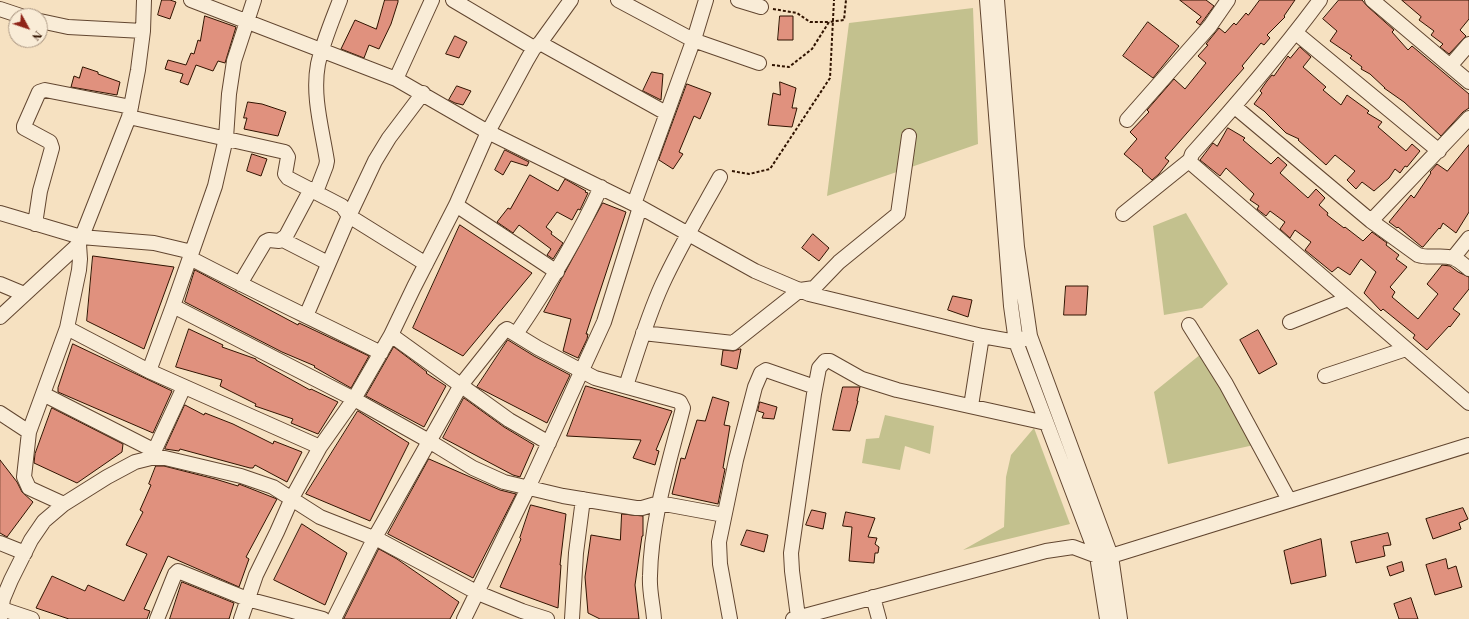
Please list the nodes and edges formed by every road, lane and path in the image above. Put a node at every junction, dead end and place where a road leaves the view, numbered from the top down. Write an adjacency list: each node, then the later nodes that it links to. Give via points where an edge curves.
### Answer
1 (144, 0): 22 (street)
2 (191, 0): 19 (street)
3 (254, 0): 19 (street)
4 (340, 0): 27 (street)
5 (432, 0): 30 (street)
6 (571, 0): 26 (street)
7 (618, 0): 24 (street)
8 (706, 0): 24 (street)
9 (738, 0): 18 (street)
10 (834, 0): 20 (path)
11 (846, 0): 20 (path, via 844,20)
12 (987, 0): 79 (street)
13 (998, 0): 78 (street, via 1017,247)
14 (1228, 0): 37 (street, via 1210,26)
15 (1320, 0): 23 (street)
16 (1372, 0): 29 (street)
17 (456, 1): 26 (street)
18 (761, 7): 20 (path, via 797,13 810,22)
19 (246, 21): 27 (street); 40 (street, via 234,61)
20 (833, 22): 28 (path, via 829,22 812,49 789,67); 43 (path, via 830,78 770,169 749,174 724,170)
21 (48, 23): 22 (street, via 68,27)
22 (143, 31): 34 (street)
23 (1296, 33): 33 (street); 41 (street)
24 (694, 40): 28 (street); 35 (street)
25 (1469, 44): 29 (street)
26 (537, 46): 35 (street); 38 (street)
27 (322, 50): 30 (street); 45 (street, via 316,86 327,160)
28 (758, 64)
29 (1450, 66): 31 (street)
30 (396, 79): 32 (street)
31 (1469, 82)
32 (423, 93): 38 (street); 50 (street, via 375,161)
33 (1235, 107): 42 (street, via 1192,154); 51 (street)
34 (130, 112): 40 (street); 52 (street, via 45,90 39,92 24,128 50,142 52,148); 55 (street)
35 (666, 113): 47 (street)
36 (1469, 118): 41 (street)
37 (1127, 120)
38 (488, 132): 44 (street); 46 (street)
39 (909, 136): 65 (street, via 898,214 839,262 814,288)
40 (226, 138): 45 (street, via 285,152 288,157 285,176); 57 (street, via 215,186)
41 (1439, 151): 51 (street)
42 (1190, 160): 49 (street); 67 (street)
43 (720, 177): 53 (street)
44 (601, 187): 47 (street); 62 (street, via 585,223)
45 (314, 190): 50 (street, via 342,206); 56 (street)
46 (456, 205): 60 (street); 62 (street)
47 (637, 205): 53 (street); 83 (street, via 604,322)
48 (0, 213): 52 (street)
49 (1123, 214)
50 (349, 216): 59 (street); 60 (street)
51 (1371, 221): 58 (street, via 1418,255 1426,258)
52 (34, 224): 55 (street)
53 (688, 234): 65 (street, via 754,271); 74 (street, via 662,285)
54 (1469, 238): 58 (street)
55 (80, 240): 57 (street, via 154,243); 66 (street); 73 (street, via 79,270)
56 (283, 240): 59 (street); 64 (street, via 266,242)
57 (191, 255): 64 (street); 68 (street)
58 (1453, 258): 61 (street)
59 (328, 263): 69 (street)
60 (426, 264): 76 (street)
61 (1469, 269)
62 (557, 272): 75 (street)
63 (0, 284): 66 (street)
64 (240, 284): 69 (street)
65 (800, 290): 74 (street, via 733,343); 77 (street)
66 (24, 294): 70 (street)
67 (1348, 299): 71 (street); 80 (street)
68 (173, 306): 82 (street); 90 (street)
69 (306, 316): 81 (street)
70 (0, 317)
71 (1290, 322)
72 (1189, 325): 104 (street, via 1226,384)
73 (67, 328): 82 (street); 89 (street)
74 (643, 333): 86 (street)
75 (516, 334): 83 (street); 85 (street, via 504,330)
76 (391, 335): 81 (street); 85 (street)
77 (982, 336): 79 (street); 92 (street)
78 (1030, 336): 79 (street); 111 (street)
79 (1016, 342): 94 (street)
80 (1406, 349): 84 (street); 91 (street)
81 (381, 353): 90 (street)
82 (149, 371): 87 (street)
83 (582, 372): 86 (street); 97 (street)
84 (1325, 376)
85 (461, 385): 96 (street); 97 (street, via 509,420)
86 (626, 386): 105 (street, via 678,401 683,408)
87 (184, 387): 99 (street); 100 (street)
88 (815, 387): 92 (street, via 819,368 825,361 830,361 862,379 897,390); 107 (street, via 766,370 761,373 755,387); 116 (street, via 791,553)
89 (43, 394): 95 (street); 100 (street)
90 (354, 399): 96 (street); 99 (street)
91 (1469, 403)
92 (971, 406): 94 (street)
93 (0, 413): 95 (street)
94 (1046, 422): 111 (street)
95 (29, 432): 106 (street, via 24,477 26,482 29,488)
96 (428, 441): 101 (street, via 473,468 504,482); 108 (street)
97 (549, 443): 101 (street)
98 (1469, 445): 104 (street)
99 (320, 447): 102 (street)
100 (153, 455): 102 (street, via 241,476 274,487); 106 (street, via 107,477)
101 (528, 488): 103 (street); 112 (street)
102 (292, 498): 108 (street, via 320,517); 114 (street)
103 (584, 500): 105 (street, via 636,508); 124 (street, via 576,553)
104 (1289, 500): 111 (street)
105 (659, 502): 107 (street); 125 (street, via 649,578)
106 (64, 504): 110 (street, via 44,521)
107 (724, 515): 126 (street, via 719,542 720,564)
108 (374, 539): 112 (street); 121 (street)
109 (0, 543): 110 (street)
110 (25, 553): 115 (street, via 3,599)
111 (1104, 556): 113 (street, via 1072,547 1046,551); 128 (street); 129 (street)
112 (478, 593): 122 (street); 123 (street)
113 (873, 597): 116 (street); 127 (street)
114 (247, 599): 118 (street, via 178,571); 119 (street); 120 (street)
115 (1, 616): 117 (street)
116 (796, 618)
117 (32, 619)
118 (157, 619)
119 (241, 619)
120 (323, 619)
121 (334, 619)
122 (464, 619)
123 (547, 619)
124 (572, 619)
125 (654, 619)
126 (730, 619)
127 (879, 619)
128 (1107, 619)
129 (1120, 619)

